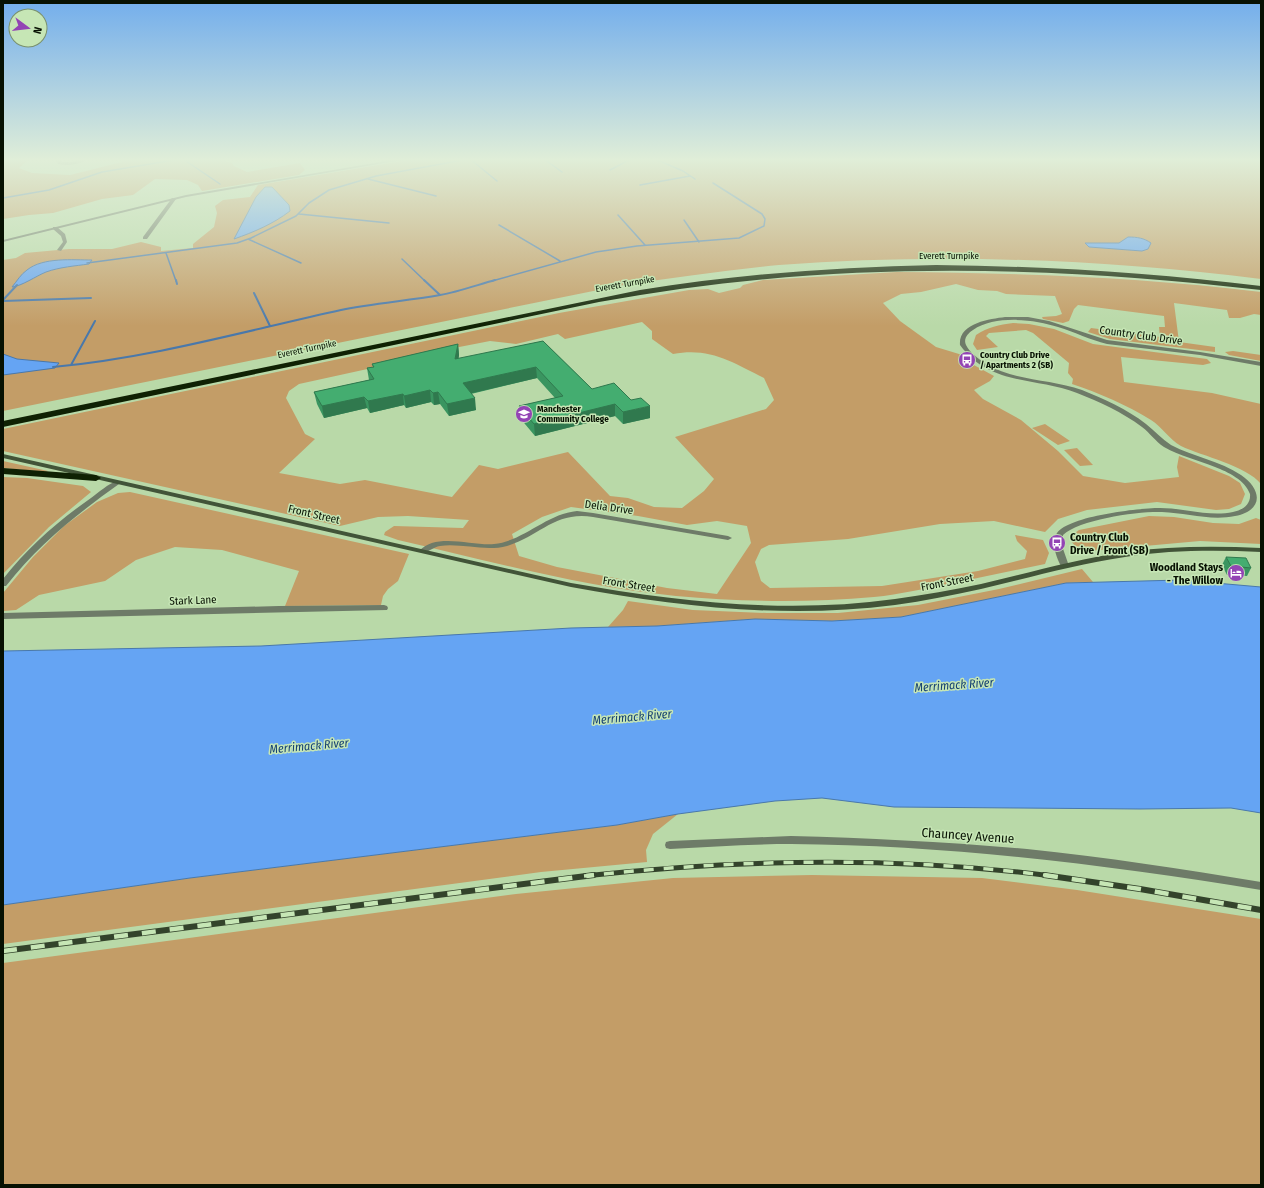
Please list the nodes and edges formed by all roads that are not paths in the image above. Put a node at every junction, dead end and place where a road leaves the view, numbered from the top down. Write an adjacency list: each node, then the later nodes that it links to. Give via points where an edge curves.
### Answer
1 (111, 214): 3 (street)
2 (163, 214): 4 (street)
3 (55, 228): 5 (street); 6 (street, via 64,235 65,242)
4 (145, 238)
5 (3, 241)
6 (59, 250)
7 (1261, 283): 10 (highway, Everett Turnpike, via 1120,268 995,263 860,264 743,273 656,284 568,300)
8 (1261, 288): 11 (highway, Everett Turnpike, via 1116,273 981,267 855,269 741,278 579,304)
9 (1261, 364): 19 (street, Country Club Drive, via 1106,342 1059,326 1031,320 993,321 981,323 968,330 963,338 963,345 973,358 986,366 1006,374 1050,383 1084,394 1137,420 1171,447 1237,476 1252,490 1254,498 1250,507 1235,514 1210,515 1160,510 1131,512 1074,524 1061,532 1058,538)
10 (3, 416)
11 (3, 424)
12 (3, 456): 14 (main road, Front Street)
13 (3, 471): 14 (highway)
14 (96, 478): 15 (main road, Front Street)
15 (117, 483): 18 (main road, Front Street); 20 (street, via 48,534)
16 (728, 538): 18 (street, Delia Drive, via 573,514 550,521 519,540 507,544 486,547 443,543 432,545)
17 (1261, 550): 19 (main road, Front Street, via 1162,550)
18 (423, 551): 19 (main road, Front Street, via 571,585 629,595 700,605 777,608 871,605 917,599)
19 (1065, 566)
20 (3, 584)
21 (384, 608): 22 (street, Stark Lane)
22 (3, 616)
23 (670, 845): 24 (street, Chauncey Avenue, via 790,840 945,848 1073,859)
24 (1261, 886)

